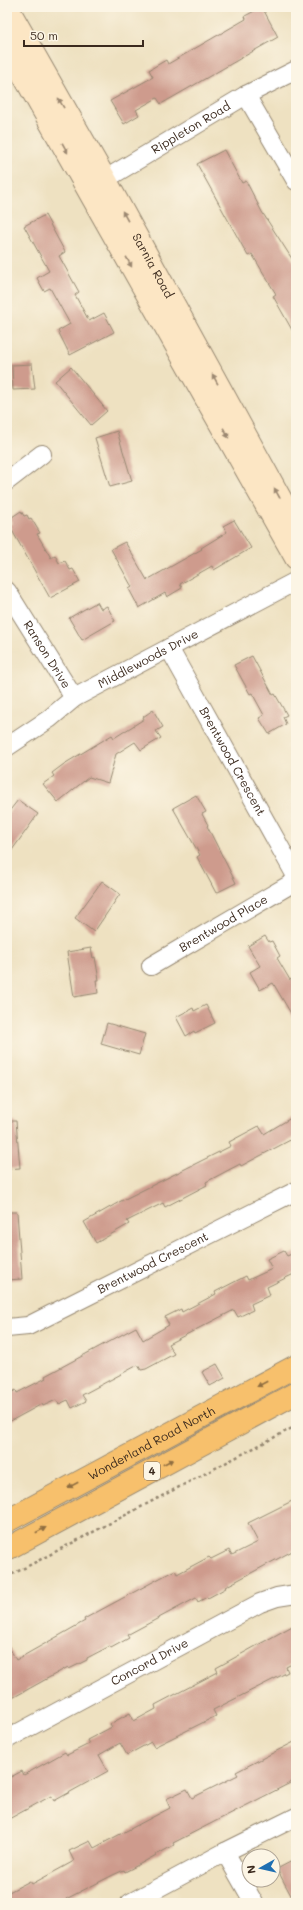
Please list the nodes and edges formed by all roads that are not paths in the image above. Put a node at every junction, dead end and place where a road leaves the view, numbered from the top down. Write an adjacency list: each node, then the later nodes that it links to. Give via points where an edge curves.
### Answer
1 (7, 7): 7 (main road, Sarnia Road, one-way to 1)
2 (7, 46): 3 (main road, Sarnia Road)
3 (13, 69): 7 (main road, Sarnia Road, one-way to 7)
4 (296, 70): 5 (street, Rippleton Road)
5 (246, 95): 6 (street); 7 (street, Rippleton Road)
6 (296, 181)
7 (97, 184): 10 (main road, Sarnia Road, one-way to 7); 11 (main road, Sarnia Road, one-way to 11)
8 (42, 454): 9 (street)
9 (7, 481)
10 (296, 527)
11 (296, 558)
12 (296, 581): 14 (street, Middlewoods Drive)
13 (7, 591): 15 (street, Ranson Drive)
14 (169, 648): 15 (street, Middlewoods Drive); 17 (street, Brentwood Crescent)
15 (74, 698): 16 (street, Middlewoods Drive, via 49,719)
16 (7, 747)
17 (296, 876)
18 (296, 880): 19 (street, Brentwood Place)
19 (151, 966)
20 (296, 1191): 21 (street, Brentwood Crescent, via 28,1326)
21 (7, 1328)
22 (296, 1366): 24 (main road, Wonderland Road North / 4, one-way to 24)
23 (296, 1393): 25 (main road, Wonderland Road North / 4, one-way to 23)
24 (7, 1521)
25 (7, 1549)
26 (296, 1594): 27 (street, Concord Drive, via 260,1603)
27 (7, 1739)
28 (296, 1817): 29 (street)
29 (225, 1852): 30 (street); 31 (street)
30 (130, 1903)
31 (254, 1903)

